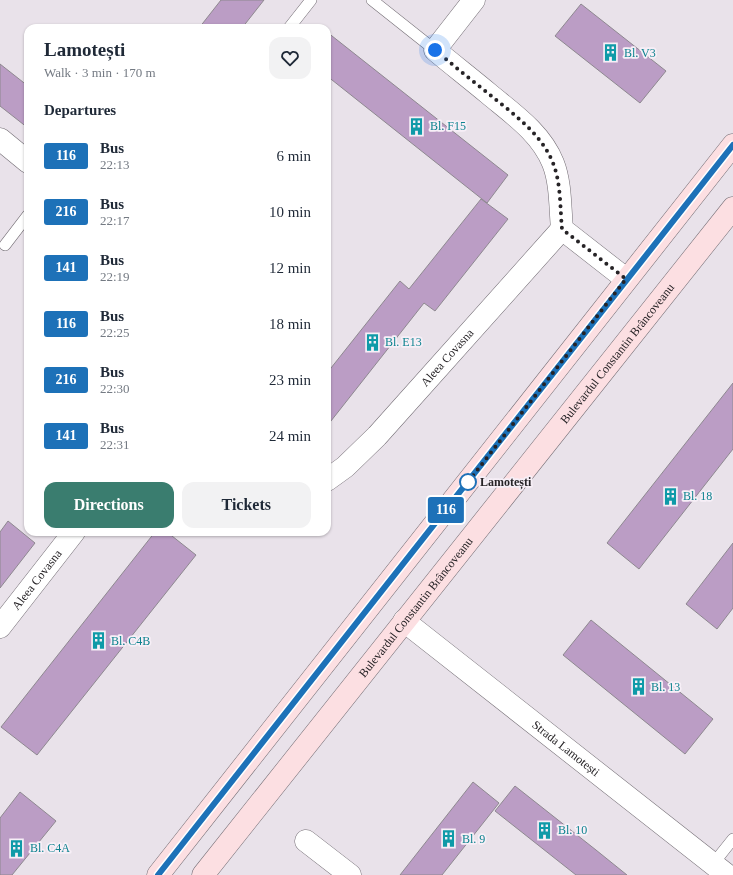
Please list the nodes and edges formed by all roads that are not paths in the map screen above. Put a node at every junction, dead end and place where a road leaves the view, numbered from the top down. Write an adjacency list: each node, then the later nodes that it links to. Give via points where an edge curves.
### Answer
1 (311, 0): 4 (lane)
2 (372, 0): 5 (lane)
3 (474, 0): 5 (street)
4 (292, 24)
5 (435, 50): 11 (street, via 530,129 546,148 558,183)
6 (0, 140): 8 (street)
7 (733, 145): 13 (main road)
8 (24, 159)
9 (733, 208): 16 (main road, Bulevardul Constantin Brâncoveanu)
10 (24, 220): 12 (lane)
11 (562, 229): 13 (street); 14 (street, Aleea Covasna, via 377,436)
12 (5, 245)
13 (626, 279): 21 (main road)
14 (331, 477)
15 (71, 536): 17 (street, Aleea Covasna)
16 (404, 621): 20 (street, Strada Lamotești); 22 (main road, Bulevardul Constantin Brâncoveanu)
17 (0, 627)
18 (733, 839): 20 (lane)
19 (306, 841): 23 (street)
20 (720, 870)
21 (158, 875)
22 (203, 875)
23 (350, 875)

